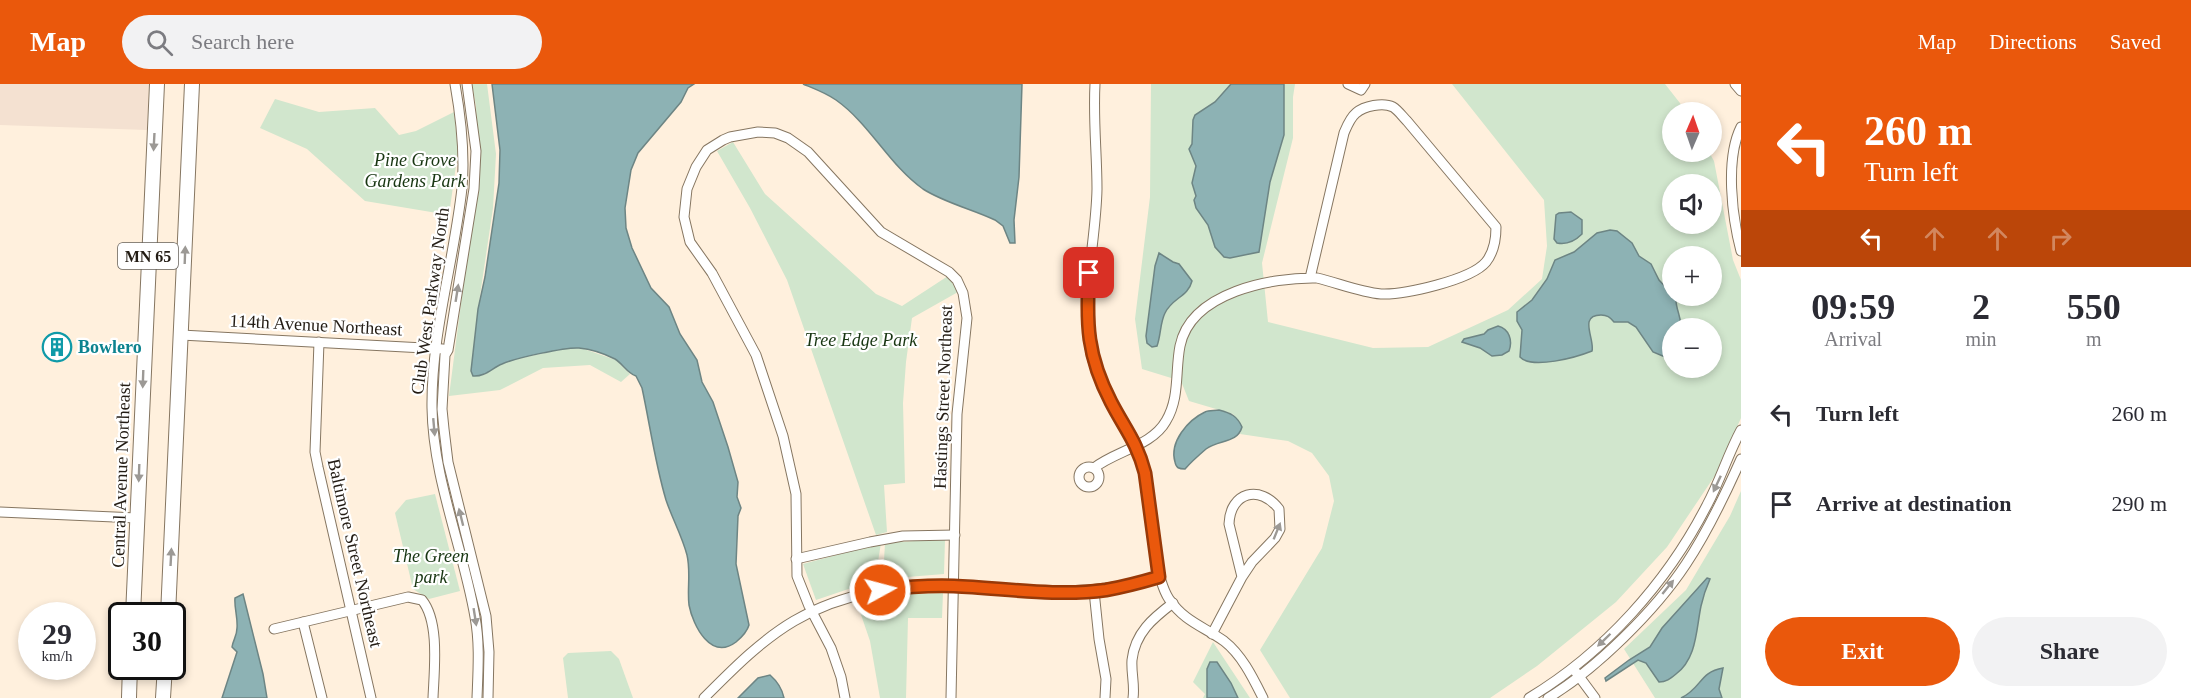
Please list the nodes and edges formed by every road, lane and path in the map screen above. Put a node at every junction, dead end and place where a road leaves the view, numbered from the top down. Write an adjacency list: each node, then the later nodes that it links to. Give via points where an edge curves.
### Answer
1 (157, 84): 23 (highway, Central Avenue Northeast / MN 65, one-way to 23)
2 (192, 84): 14 (highway, MN 65, one-way to 2)
3 (455, 84): 16 (street, Club West Parkway North, via 461,119 462,188)
4 (466, 84): 17 (street, one-way to 4, via 474,189 476,151)
5 (1095, 84): 19 (street, via 1097,191 1090,262 1091,354 1112,405)
6 (1348, 84): 8 (street)
7 (1735, 84): 9 (street)
8 (1363, 87): 10 (street)
9 (1741, 91)
10 (1368, 107): 13 (street, via 1357,112 1344,133); 13 (street, via 1393,107 1407,121 1496,227 1493,250 1474,272 1395,294)
11 (1741, 127): 12 (street, via 1734,143 1731,177)
12 (1741, 251)
13 (1310, 278): 19 (street, via 1254,286 1221,297 1203,310 1188,325 1180,344 1176,394 1166,421)
14 (181, 335): 15 (street, 114th Avenue Northeast); 31 (highway, MN 65, one-way to 14)
15 (319, 342): 16 (street, 114th Avenue Northeast); 33 (street, Baltimore Street Northeast, via 315,452)
16 (437, 347): 17 (street, 114th Avenue Northeast); 46 (street, Club West Parkway North, one-way to 46, via 432,398 434,431 438,466 476,619)
17 (448, 350): 47 (street, one-way to 17, via 486,616 451,474 444,429)
18 (1741, 430): 38 (street, one-way to 38, via 1707,505 1676,560)
19 (1136, 444): 21 (street); 26 (street, via 1145,473)
20 (1741, 459): 38 (street, one-way to 20, via 1607,652 1651,608 1685,566 1718,512)
21 (1094, 468)
22 (0, 512): 23 (street)
23 (137, 518): 30 (highway, Central Avenue Northeast / MN 65)
24 (954, 535): 25 (street, via 903,536); 25 (street, Hastings Street Northeast, via 957,414 967,318 957,280 881,231 808,152 788,138 758,132 730,137 707,150 687,189 684,217 690,242 712,273 756,355 783,436 796,495); 28 (street, Hastings Street Northeast)
25 (796, 560): 34 (street, via 797,576)
26 (1159, 577): 29 (street); 32 (street)
27 (1242, 577): 27 (street, one-way to 27, via 1280,529 1279,509 1266,496 1246,495 1231,507 1228,524); 37 (street)
28 (953, 586): 29 (street); 34 (street, via 880,590); 50 (street, Hastings Street Northeast)
29 (1094, 591): 51 (street)
30 (134, 602)
31 (169, 602)
32 (1173, 603): 37 (street, via 1190,622); 52 (street, via 1147,624 1136,644)
33 (351, 610): 35 (street); 44 (street, Baltimore Street Northeast); 45 (street, via 408,597 422,600 430,613)
34 (812, 612): 48 (street, via 768,640); 49 (street, via 831,648)
35 (303, 622): 36 (street); 43 (street)
36 (274, 629)
37 (1212, 634): 53 (street, via 1238,654)
38 (1576, 672): 54 (street); 55 (street); 56 (street)
39 (130, 680): 41 (highway)
40 (164, 680): 42 (highway)
41 (129, 698)
42 (163, 698)
43 (322, 698)
44 (371, 698)
45 (433, 698)
46 (477, 698)
47 (488, 698)
48 (704, 698)
49 (845, 698)
50 (951, 698)
51 (1105, 698)
52 (1132, 698)
53 (1263, 698)
54 (1528, 698)
55 (1548, 698)
56 (1595, 698)

